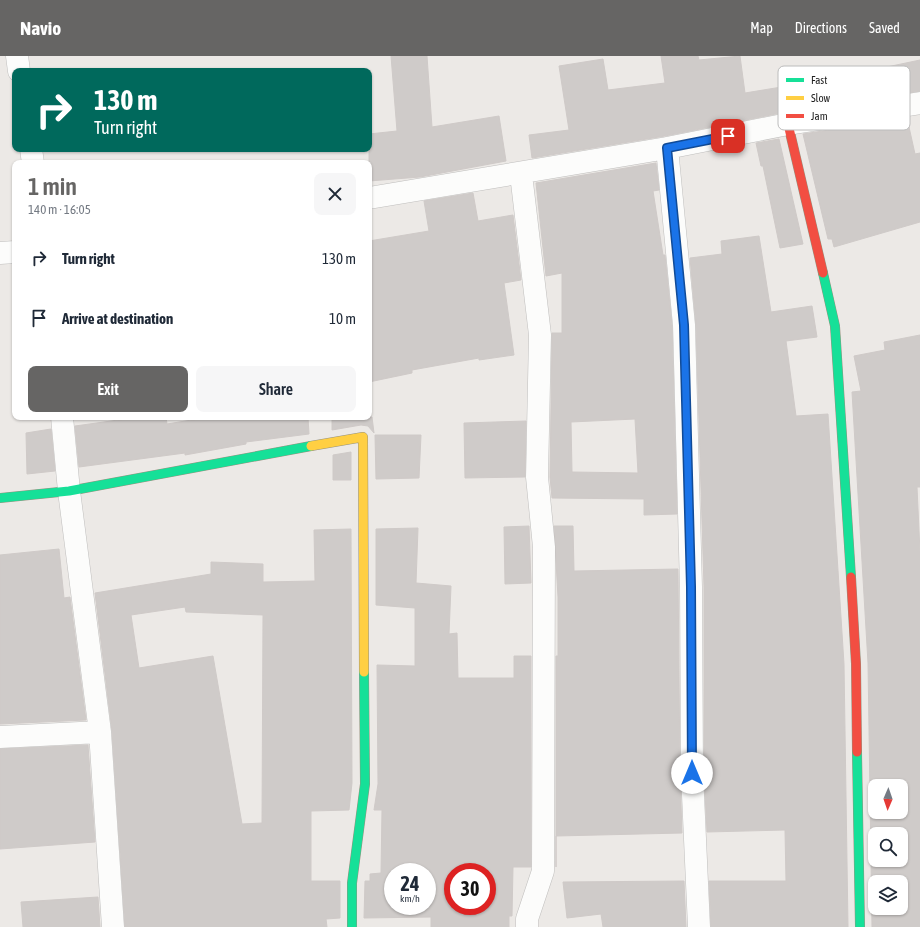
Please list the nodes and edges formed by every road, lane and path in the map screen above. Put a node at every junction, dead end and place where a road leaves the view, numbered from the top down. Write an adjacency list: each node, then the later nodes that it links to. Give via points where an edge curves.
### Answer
1 (17, 56): 2 (street)
2 (19, 68)
3 (920, 103): 4 (street)
4 (910, 105)
5 (778, 126): 7 (street)
6 (789, 130): 21 (street, via 835,326 856,664)
7 (667, 148): 8 (street); 20 (street, via 684,325 691,587 692,773)
8 (520, 174): 9 (street); 19 (street, via 540,335 537,477 544,547 543,872 527,919)
9 (372, 198)
10 (12, 252): 11 (street)
11 (0, 254)
12 (62, 420): 13 (street)
13 (69, 491): 14 (street); 15 (street); 18 (street, via 363,437 365,784 352,883)
14 (0, 498)
15 (100, 732): 16 (street); 17 (street)
16 (0, 737)
17 (113, 927)
18 (352, 927)
19 (527, 927)
20 (699, 927)
21 (860, 927)

